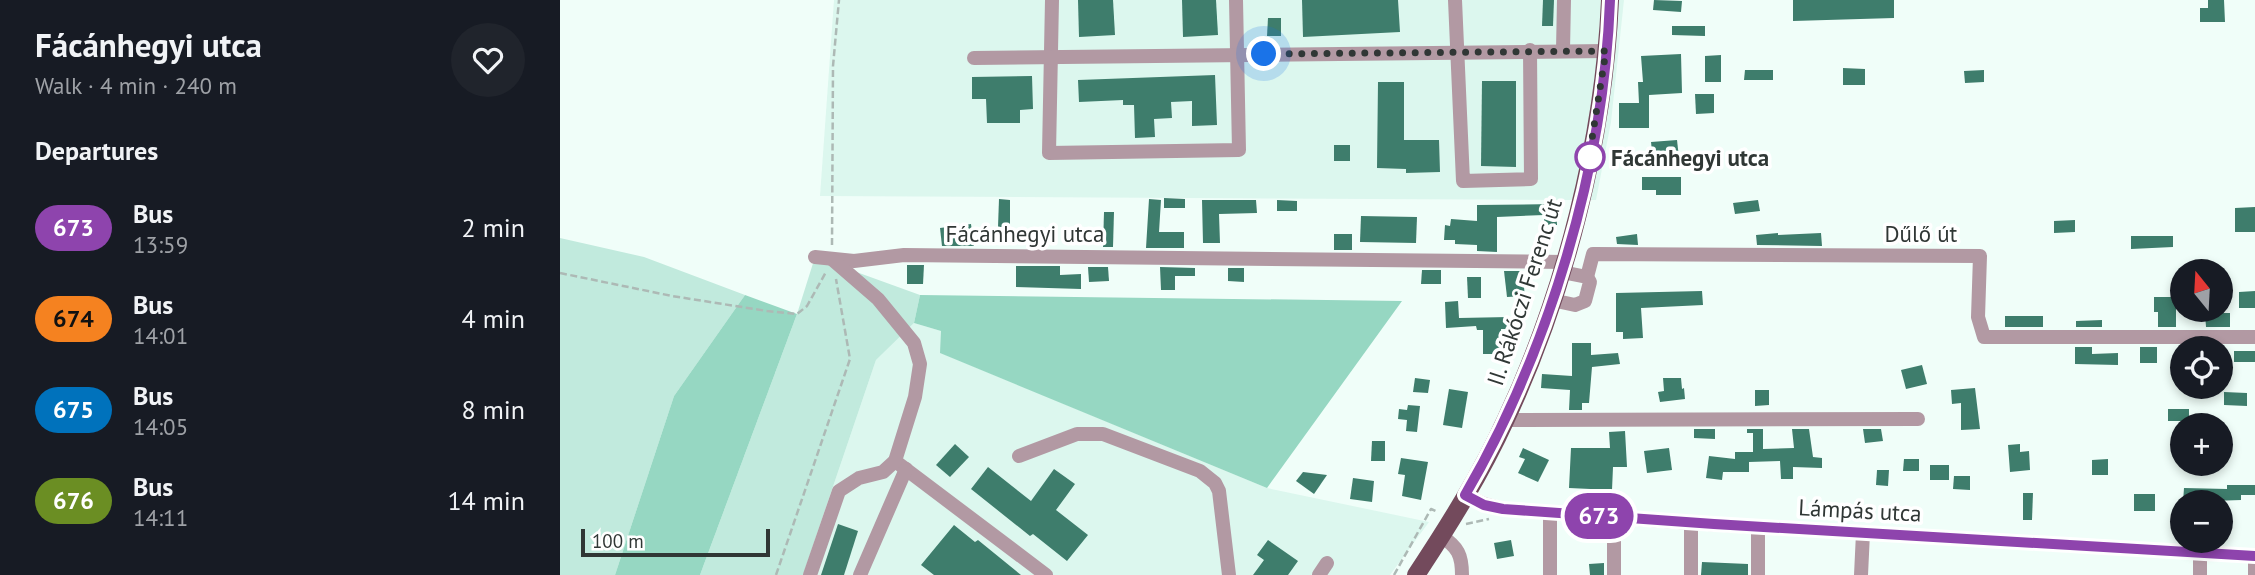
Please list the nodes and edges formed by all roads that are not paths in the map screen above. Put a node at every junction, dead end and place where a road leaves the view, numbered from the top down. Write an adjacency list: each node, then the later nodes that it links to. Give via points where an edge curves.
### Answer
1 (1052, 0): 11 (street)
2 (1236, 0): 10 (street)
3 (1455, 0): 8 (street)
4 (1564, 0): 7 (street)
5 (1610, 0): 9 (main road, II. Rákóczi Ferenc út)
6 (1530, 50): 7 (street); 8 (street); 8 (street, via 1531,179 1463,181)
7 (1563, 50): 9 (street)
8 (1459, 51): 10 (street)
9 (1606, 51): 15 (main road, II. Rákóczi Ferenc út, via 1581,203)
10 (1237, 54): 11 (street); 11 (street, via 1239,150 1049,153)
11 (1051, 57): 12 (street)
12 (974, 58)
13 (815, 257): 14 (street, Fácánhegyi utca)
14 (832, 260): 15 (street, Fácánhegyi utca, via 904,255); 22 (street, via 878,299 914,343 919,375)
15 (1563, 267): 16 (street, Fácánhegyi utca); 17 (main road, II. Rákóczi Ferenc út)
16 (1587, 277): 17 (street, via 1590,282 1581,304); 18 (street, Dűlő út, via 1593,254 1980,256 1978,317 1984,337)
17 (1552, 300): 20 (main road, II. Rákóczi Ferenc út)
18 (2255, 337)
19 (1918, 419): 20 (street)
20 (1506, 420): 23 (main road, II. Rákóczi Ferenc út)
21 (1019, 456): 36 (street, via 1077,434 1103,433 1200,471 1219,491)
22 (900, 465): 33 (street); 34 (street, via 859,478 839,491); 35 (street)
23 (1465, 495): 24 (street, Lámpás utca, via 1492,507); 29 (main road, II. Rákóczi Ferenc út)
24 (1550, 513): 25 (street, Lámpás utca); 39 (street)
25 (1614, 517): 26 (street, Lámpás utca); 40 (street)
26 (1691, 523): 27 (street, Lámpás utca); 41 (street)
27 (1758, 527): 28 (street, Lámpás utca); 42 (street)
28 (1863, 533): 30 (street, Lámpás utca); 43 (street)
29 (1441, 536): 37 (main road, II. Rákóczi Ferenc út); 38 (street, via 1461,555)
30 (2170, 551)
31 (2200, 553): 32 (street, Lámpás utca); 44 (street)
32 (2255, 556): 45 (street)
33 (1036, 572)
34 (810, 575)
35 (860, 575)
36 (1229, 575)
37 (1416, 575)
38 (1462, 575)
39 (1550, 575)
40 (1614, 575)
41 (1691, 575)
42 (1758, 575)
43 (1861, 575)
44 (2200, 575)
45 (2255, 575)

